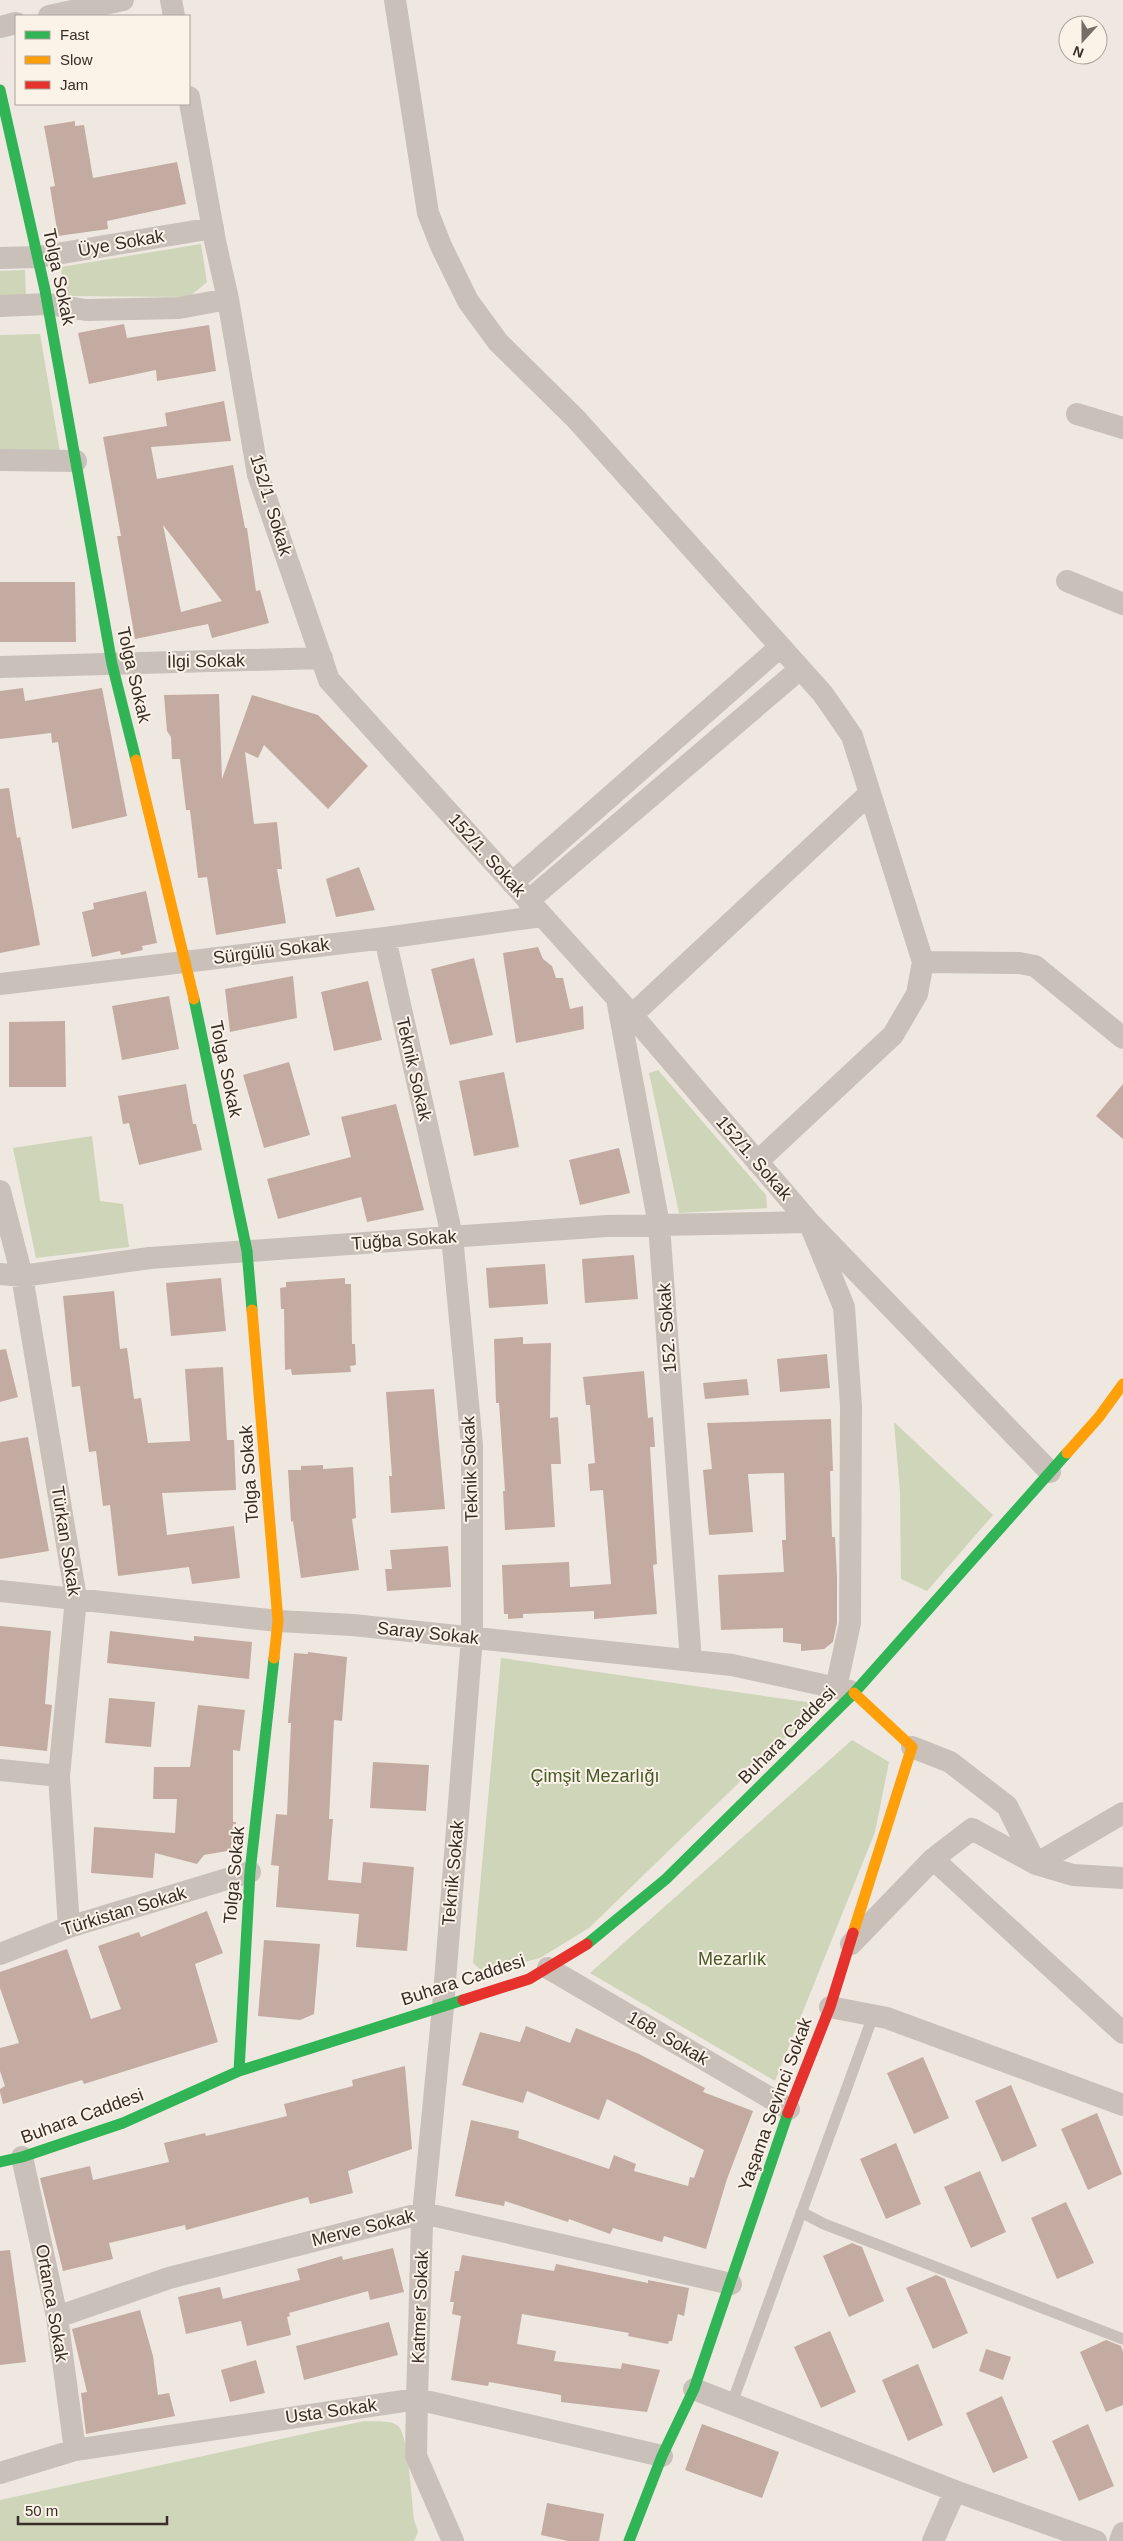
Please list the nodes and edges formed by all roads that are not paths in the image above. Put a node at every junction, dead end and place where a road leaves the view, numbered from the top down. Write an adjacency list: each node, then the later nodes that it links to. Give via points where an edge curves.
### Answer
1 (123, 0): 4 (street)
2 (171, 0): 5 (street)
3 (395, 0): 22 (street, via 428,213 440,246 468,300 498,342 576,419)
4 (54, 15)
5 (174, 15)
6 (15, 23): 7 (street)
7 (0, 27)
8 (0, 90): 11 (street, Tolga Sokak)
9 (190, 103): 10 (street, 152/1. Sokak)
10 (213, 228): 11 (street, Üye Sokak); 13 (street, 152/1. Sokak)
11 (38, 257): 12 (street, Üye Sokak); 14 (street, Tolga Sokak)
12 (0, 258)
13 (228, 299): 14 (street, via 179,308 86,310); 23 (street, 152/1. Sokak, via 258,475)
14 (48, 304): 15 (street); 19 (street, Tolga Sokak)
15 (0, 306)
16 (1077, 414): 17 (street)
17 (1123, 428)
18 (0, 460): 19 (street)
19 (76, 461): 24 (street, Tolga Sokak)
20 (1067, 581): 21 (street)
21 (1123, 604)
22 (780, 647): 26 (street); 28 (street)
23 (322, 658): 24 (street, İlgi Sokak); 28 (street, 152/1. Sokak, via 329,680)
24 (112, 664): 25 (street, İlgi Sokak); 31 (street, Tolga Sokak)
25 (0, 667)
26 (800, 669): 27 (street, via 823,694 852,736); 29 (street)
27 (869, 794): 32 (street); 34 (street)
28 (512, 883): 29 (street, 152/1. Sokak)
29 (535, 908): 30 (street, Sürgülü Sokak); 34 (street, 152/1. Sokak)
30 (385, 938): 31 (street, Sürgülü Sokak); 40 (street, Teknik Sokak)
31 (186, 962): 33 (street, Sürgülü Sokak); 41 (street, Tolga Sokak)
32 (923, 962): 35 (street, via 1035,966); 36 (street, via 917,994 893,1035)
33 (0, 984)
34 (624, 1007): 36 (street, 152/1. Sokak); 39 (street, 152. Sokak)
35 (1123, 1038)
36 (757, 1162): 38 (street, 152/1. Sokak)
37 (0, 1191): 42 (street, Türkan Sokak)
38 (809, 1222): 39 (street, Tuğba Sokak); 44 (street, 152/1. Sokak); 50 (street, via 844,1307 851,1406 850,1623)
39 (660, 1225): 40 (street, Tuğba Sokak); 49 (street, 152. Sokak)
40 (452, 1236): 41 (street, Tuğba Sokak); 48 (street, Teknik Sokak, via 472,1445)
41 (247, 1251): 42 (street, Tuğba Sokak, via 150,1258); 47 (street, Tolga Sokak)
42 (11, 1275): 46 (street, Türkan Sokak)
43 (1123, 1384): 44 (street, Buhara Caddesi, via 1099,1417)
44 (1050, 1472): 50 (street, Buhara Caddesi)
45 (0, 1591): 46 (street, Saray Sokak)
46 (76, 1598): 47 (street, Saray Sokak); 53 (street, Türkan Sokak)
47 (278, 1621): 48 (street, Saray Sokak); 57 (street, Tolga Sokak)
48 (472, 1637): 49 (street, Saray Sokak); 63 (street, Teknik Sokak)
49 (692, 1661): 50 (street, Saray Sokak, via 732,1665)
50 (845, 1690): 51 (street); 62 (street, Buhara Caddesi, via 666,1879 590,1942)
51 (912, 1747): 56 (street, via 950,1762 1007,1806); 60 (street, Yaşama Sevinci Sokak)
52 (0, 1770): 53 (street)
53 (59, 1776): 59 (street, Türkan Sokak)
54 (1123, 1813): 56 (street)
55 (933, 1859): 56 (street, via 972,1829); 60 (street); 66 (street)
56 (1036, 1864): 58 (street, via 1073,1875)
57 (250, 1872): 59 (street, Türkistan Sokak); 67 (street, Tolga Sokak)
58 (1123, 1878)
59 (70, 1927): 61 (street, Türkistan Sokak)
60 (850, 1944): 64 (street, Yaşama Sevinci Sokak)
61 (0, 1954)
62 (548, 1968): 63 (street, Buhara Caddesi, via 529,1979); 69 (street, 168. Sokak)
63 (443, 2007): 67 (street, Buhara Caddesi); 73 (street, Katmer Sokak)
64 (830, 2007): 65 (street); 69 (street, Yaşama Sevinci Sokak)
65 (873, 2016): 68 (street, via 887,2018); 72 (lane)
66 (1123, 2033)
67 (239, 2070): 70 (street, Buhara Caddesi, via 123,2123)
68 (1123, 2104)
69 (788, 2109): 74 (street, Yaşama Sevinci Sokak)
70 (22, 2157): 71 (street, Buhara Caddesi); 75 (street, Ortanca Sokak)
71 (0, 2162)
72 (802, 2212): 76 (lane, via 824,2224); 79 (lane)
73 (423, 2213): 74 (street, Merve Sokak); 75 (street, Merve Sokak, via 169,2278); 78 (street, Katmer Sokak)
74 (730, 2284): 77 (street, Yaşama Sevinci Sokak)
75 (57, 2317): 80 (street, Ortanca Sokak)
76 (1123, 2339)
77 (694, 2389): 79 (street); 81 (street, Yaşama Sevinci Sokak)
78 (417, 2399): 80 (street, Usta Sokak); 81 (street, Usta Sokak); 85 (street, Katmer Sokak, via 416,2456)
79 (732, 2403): 83 (street)
80 (75, 2450): 82 (street, Usta Sokak)
81 (662, 2456): 86 (street, Yaşama Sevinci Sokak)
82 (0, 2473)
83 (955, 2491): 87 (street); 88 (street)
84 (1123, 2533): 89 (street)
85 (453, 2541)
86 (629, 2541)
87 (933, 2541)
88 (1096, 2541)
89 (1120, 2541)

